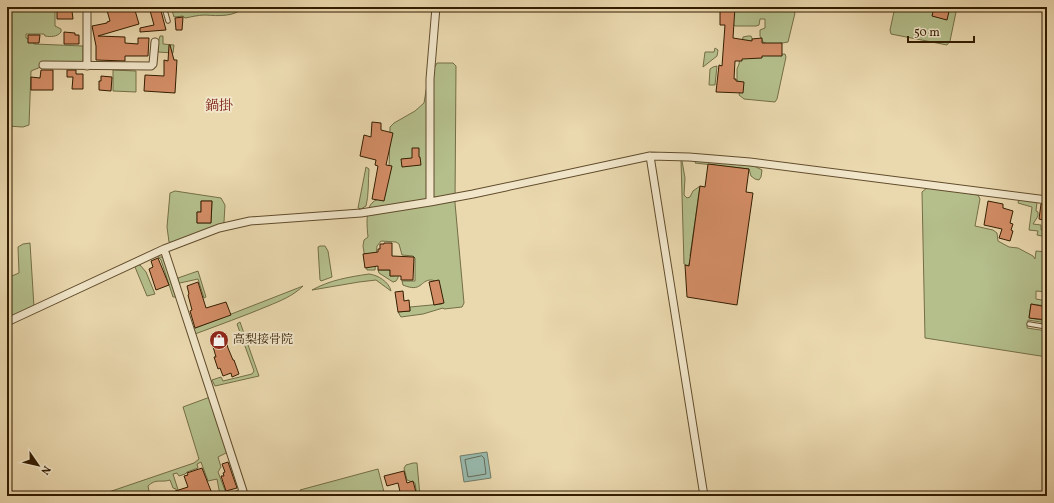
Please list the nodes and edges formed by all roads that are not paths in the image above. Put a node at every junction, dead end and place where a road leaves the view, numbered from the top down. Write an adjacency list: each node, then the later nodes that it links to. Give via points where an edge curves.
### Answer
1 (87, 7): 7 (street)
2 (164, 7): 4 (lane)
3 (436, 7): 10 (street, via 430,79)
4 (168, 21)
5 (155, 42): 7 (street, via 154,64 151,66)
6 (43, 65): 7 (street)
7 (87, 66)
8 (650, 156): 9 (street, via 701,157 750,162); 10 (street); 17 (street)
9 (1047, 200)
10 (430, 202): 11 (street, via 361,213 250,221 219,228)
11 (164, 249): 12 (street); 15 (street)
12 (7, 322)
13 (1029, 324): 14 (lane)
14 (1047, 327)
15 (244, 493): 16 (lane)
16 (228, 496)
17 (704, 496)

